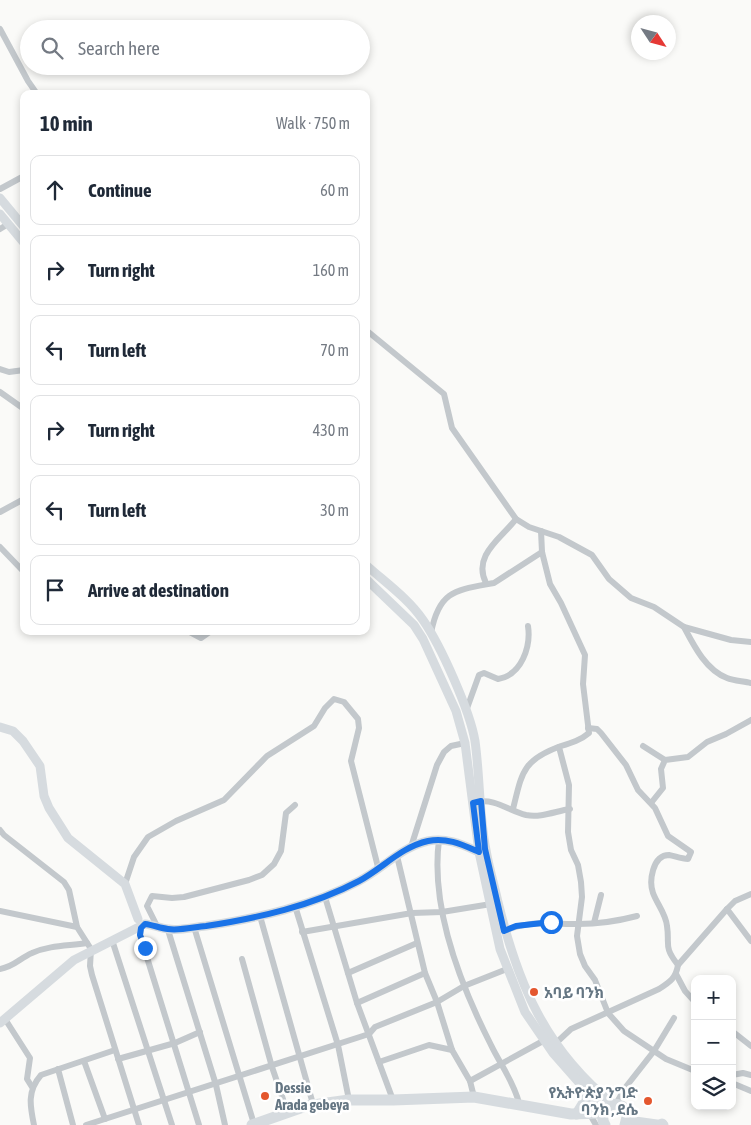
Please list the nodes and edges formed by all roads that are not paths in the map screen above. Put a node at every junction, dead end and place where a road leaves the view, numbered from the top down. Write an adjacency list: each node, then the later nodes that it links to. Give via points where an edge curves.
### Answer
1 (0, 29): 2 (street)
2 (20, 66)
3 (25, 75): 4 (street)
4 (34, 90)
5 (20, 178): 6 (street)
6 (0, 189)
7 (0, 198): 9 (street)
8 (0, 214): 10 (street)
9 (20, 222)
10 (4, 226): 11 (street)
11 (20, 240)
12 (370, 333): 19 (street, via 444,394 452,428)
13 (20, 370): 14 (street)
14 (1, 372)
15 (0, 392): 16 (street)
16 (20, 406)
17 (20, 501): 18 (street)
18 (0, 512)
19 (519, 521): 20 (street); 28 (street, via 485,554 482,566)
20 (541, 531): 22 (street); 30 (street, via 592,555 630,598 654,607)
21 (0, 547): 23 (street)
22 (542, 552): 28 (street, via 499,581); 37 (street, via 550,584 585,655 583,684)
23 (20, 568)
24 (370, 569): 25 (street)
25 (376, 574): 26 (street); 31 (street, via 412,608)
26 (370, 579)
27 (370, 583): 38 (street, via 405,614 423,639 456,711)
28 (486, 583): 31 (street, via 442,601)
29 (528, 626): 34 (street, via 530,639 513,672 498,679 484,673 479,675)
30 (684, 627): 32 (street); 33 (street, via 699,654 712,668 727,678)
31 (431, 633): 34 (street)
32 (751, 642)
33 (751, 683)
34 (466, 711): 42 (street, via 474,739)
35 (751, 720): 41 (street, via 707,742 688,757)
36 (0, 727): 54 (street, via 23,741 40,766 44,796 68,838)
37 (588, 728): 40 (street, via 589,733 581,739); 44 (street, via 597,729 606,739 626,765 638,790)
38 (466, 744): 42 (street); 50 (street, via 451,746 441,758)
39 (643, 746): 41 (street)
40 (559, 747): 46 (street, via 541,755 523,773); 47 (street, via 569,785)
41 (665, 760): 44 (street, via 663,788)
42 (473, 765): 43 (street)
43 (477, 802): 46 (street, via 490,801); 51 (street); 74 (street)
44 (651, 803): 81 (street, via 668,836 691,852 688,859 663,857 653,870 652,891 667,926 666,945)
45 (295, 806): 69 (street, via 286,813 281,852 270,869 249,880 184,897 152,896 147,902)
46 (513, 809): 47 (street, via 536,815)
47 (570, 809): 68 (street, via 568,832 578,865 582,897)
48 (1, 834): 70 (street, via 64,882)
49 (438, 840): 50 (street); 51 (street, via 447,840); 62 (street, via 436,875)
50 (411, 847): 52 (street)
51 (479, 852): 58 (street)
52 (397, 856): 53 (street); 63 (street)
53 (378, 867): 54 (street, via 351,761 358,720 344,702 334,699 324,708 314,726 266,756 224,800 148,837 134,857); 57 (street, via 362,880)
54 (125, 884): 67 (street)
55 (751, 894): 60 (street, via 735,901)
56 (601, 895): 66 (street)
57 (325, 897): 59 (street); 71 (street)
58 (491, 904): 62 (street); 83 (street)
59 (295, 906): 64 (street); 75 (street)
60 (727, 909): 77 (street); 81 (street)
61 (0, 910): 70 (street)
62 (442, 912): 63 (street); 87 (street)
63 (412, 913): 71 (street); 78 (street)
64 (260, 916): 72 (street); 106 (street)
65 (637, 916): 66 (street)
66 (594, 923): 68 (street)
67 (141, 924): 69 (street); 76 (street); 98 (street, via 140,935)
68 (578, 924): 74 (street, via 551,922 516,926); 91 (street, via 580,954)
69 (157, 926): 73 (street)
70 (78, 927): 79 (street)
71 (334, 927): 75 (street); 84 (street)
72 (194, 928): 73 (street); 116 (street)
73 (168, 930): 94 (street)
74 (504, 931): 99 (street, via 527,996)
75 (302, 932): 100 (street)
76 (112, 940): 79 (street); 103 (street)
77 (751, 941)
78 (418, 943): 84 (street); 85 (street)
79 (89, 946): 82 (street, via 61,944 31,953 17,964); 93 (street); 102 (street, via 90,966)
80 (242, 959): 111 (street)
81 (678, 965): 86 (street)
82 (0, 969)
83 (507, 969): 87 (street); 97 (street, via 525,1012)
84 (348, 973): 90 (street)
85 (425, 973): 89 (street); 90 (street)
86 (676, 974): 88 (street); 91 (street, via 659,990)
87 (464, 986): 89 (street); 110 (street)
88 (691, 998)
89 (437, 1002): 95 (street, via 375,1027); 104 (street)
90 (357, 1004): 95 (street)
91 (608, 1013): 99 (street, via 571,1029); 105 (street, via 624,1031)
92 (674, 1018): 105 (street)
93 (2, 1021): 120 (street, via 30,1058 27,1078)
94 (200, 1032): 98 (street); 118 (street)
95 (369, 1034): 100 (street); 109 (street)
96 (736, 1034): 101 (street)
97 (543, 1041): 110 (street); 123 (street)
98 (175, 1043): 103 (street); 122 (street)
99 (556, 1043): 132 (street, via 585,1079)
100 (338, 1045): 106 (street); 125 (street)
101 (751, 1046)
102 (115, 1050): 107 (street); 108 (street)
103 (149, 1050): 107 (street); 127 (street)
104 (452, 1050): 109 (street, via 429,1044); 117 (street)
105 (654, 1050): 113 (street); 132 (street, via 625,1088)
106 (298, 1057): 111 (street); 129 (street)
107 (118, 1059): 130 (street)
108 (84, 1061): 112 (street); 133 (street)
109 (379, 1062): 126 (street)
110 (501, 1064): 117 (street); 128 (street)
111 (272, 1067): 116 (street); 131 (street)
112 (58, 1069): 120 (street, via 41,1075); 136 (street)
113 (691, 1069)
114 (736, 1074): 115 (street)
115 (751, 1075)
116 (240, 1076): 118 (street); 134 (street)
117 (470, 1081): 124 (street)
118 (216, 1085): 122 (street); 141 (street)
119 (736, 1085): 121 (street)
120 (32, 1087): 135 (street, via 30,1100)
121 (751, 1091)
122 (190, 1093): 127 (street); 140 (street)
123 (590, 1093): 132 (highway); 132 (street)
124 (474, 1097): 126 (highway); 128 (highway)
125 (349, 1100): 126 (highway); 129 (highway)
126 (393, 1100)
127 (164, 1101): 130 (street); 139 (street)
128 (519, 1103): 132 (highway)
129 (313, 1104): 131 (highway)
130 (134, 1110): 133 (street); 138 (street)
131 (287, 1111): 134 (highway)
132 (609, 1117): 142 (street)
133 (105, 1119): 137 (street)
134 (253, 1124)
135 (34, 1125)
136 (73, 1125)
137 (86, 1125)
138 (139, 1125)
139 (172, 1125)
140 (199, 1125)
141 (225, 1125)
142 (662, 1125)

